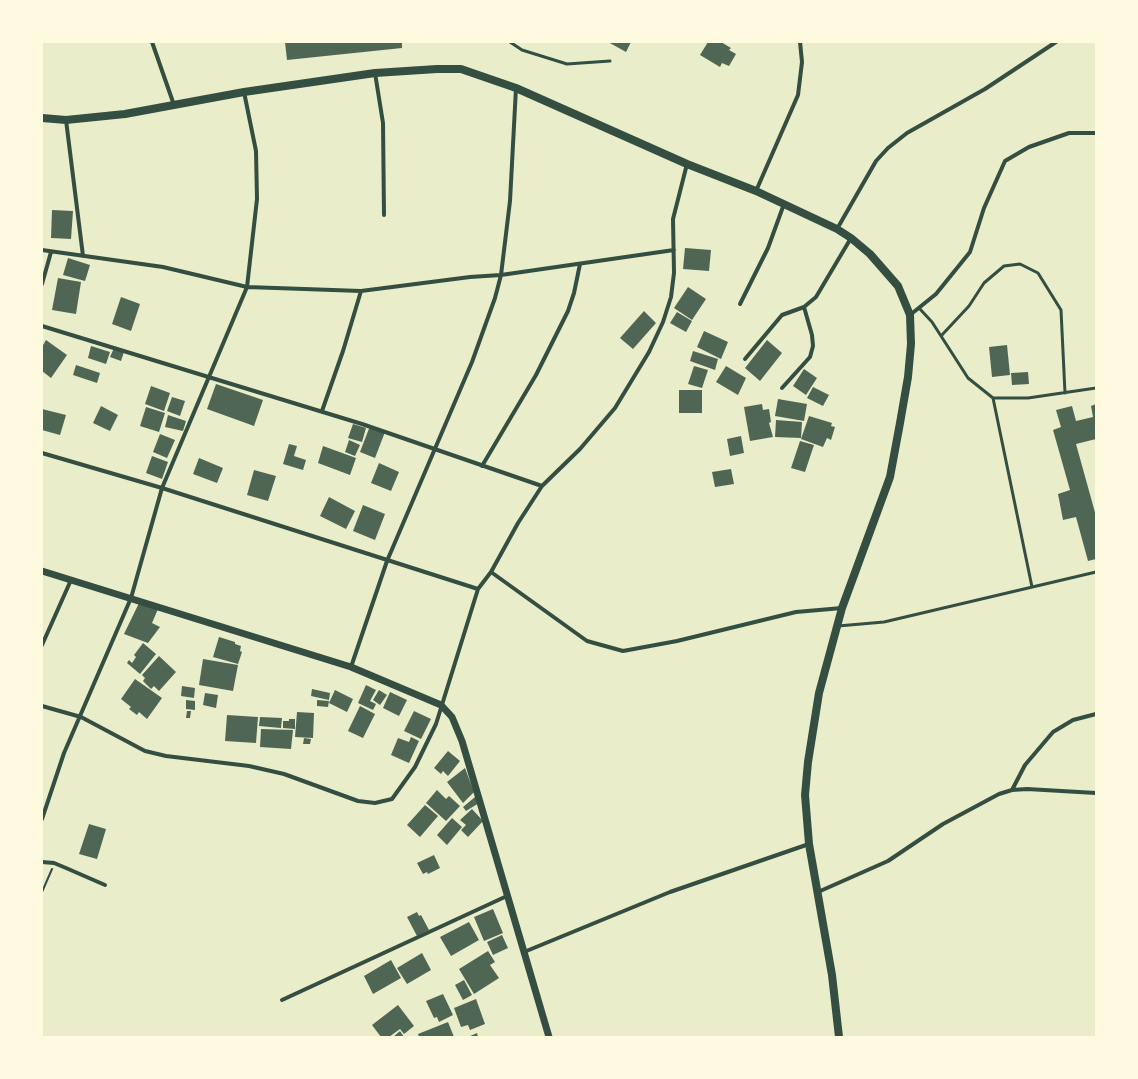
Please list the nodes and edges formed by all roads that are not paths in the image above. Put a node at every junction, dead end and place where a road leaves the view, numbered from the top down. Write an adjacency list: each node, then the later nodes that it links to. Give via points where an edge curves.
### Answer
1 (152, 42): 9 (street)
2 (510, 42): 5 (lane, via 522,50 568,64)
3 (800, 42): 14 (street, via 802,62 798,96)
4 (1056, 42): 17 (street, via 985,89 907,133 888,148 876,161)
5 (610, 61)
6 (375, 74): 7 (main road, via 460,69); 8 (main road); 16 (street, via 383,123)
7 (516, 88): 13 (main road); 24 (street, via 510,200)
8 (244, 92): 9 (main road); 26 (street, via 256,151 257,199)
9 (174, 106): 11 (main road)
10 (42, 118): 11 (main road)
11 (66, 120): 22 (street)
12 (1096, 133): 30 (street, via 1069,133 1029,147 1005,161 984,208 970,252 936,294)
13 (687, 164): 14 (main road); 20 (street, via 673,219)
14 (756, 191): 15 (main road)
15 (784, 204): 17 (main road); 28 (street, via 768,248)
16 (384, 215)
17 (837, 229): 18 (main road)
18 (851, 238): 29 (street, via 816,297); 31 (main road, via 870,254 898,286)
19 (42, 250): 21 (street)
20 (674, 250): 23 (street); 44 (street, via 671,297 664,322 649,352 615,408 580,449)
21 (51, 252): 22 (street); 25 (street)
22 (83, 256): 26 (street, via 163,267)
23 (580, 264): 24 (street); 43 (street, via 568,311 536,375)
24 (501, 275): 27 (street); 41 (street, via 486,324)
25 (42, 284)
26 (247, 287): 27 (street); 35 (street)
27 (361, 291): 40 (street)
28 (740, 304)
29 (804, 307): 34 (street, via 782,315); 36 (street, via 813,346 810,357)
30 (919, 308): 31 (street); 33 (lane)
31 (910, 315): 54 (main road, via 908,377 890,477)
32 (42, 326): 35 (street)
33 (941, 336): 38 (lane, via 969,306 984,283 1004,266 1020,264 1038,273 1061,310); 39 (lane, via 968,378)
34 (745, 359)
35 (208, 377): 40 (street); 45 (street)
36 (782, 388)
37 (1096, 388): 38 (lane)
38 (1065, 393): 39 (lane, via 1028,398)
39 (993, 398): 52 (lane)
40 (322, 412): 41 (street, via 411,439)
41 (435, 449): 43 (street); 46 (street)
42 (42, 453): 45 (street)
43 (482, 466): 44 (street)
44 (542, 486): 48 (street)
45 (162, 488): 46 (street); 53 (street)
46 (387, 561): 51 (street); 57 (street)
47 (42, 571): 50 (street)
48 (491, 572): 51 (street); 54 (street, via 587,641 623,651 790,613)
49 (1096, 572): 52 (lane)
50 (71, 580): 53 (street); 56 (street)
51 (478, 588): 58 (street)
52 (1032, 588): 55 (lane, via 884,622)
53 (131, 598): 57 (street); 61 (street)
54 (842, 608): 55 (main road)
55 (838, 626): 65 (main road, via 819,693 808,762 805,795)
56 (42, 645)
57 (351, 667): 58 (street)
58 (441, 705): 61 (street, via 436,724 415,767 392,800 375,803 358,801 284,774 249,766 145,751); 69 (street, via 452,717 462,741)
59 (42, 706): 61 (street)
60 (1096, 714): 62 (street, via 1073,720 1053,732 1025,765)
61 (81, 717): 64 (street, via 64,753)
62 (1012, 790): 63 (street); 68 (street, via 999,794 943,824 888,861)
63 (1096, 793)
64 (42, 819)
65 (809, 844): 68 (main road); 70 (street, via 670,892)
66 (42, 862): 67 (street, via 54,863)
67 (105, 885)
68 (818, 892): 73 (main road)
69 (507, 896): 70 (street); 71 (street)
70 (524, 952): 72 (street)
71 (282, 1000)
72 (549, 1037)
73 (839, 1037)

